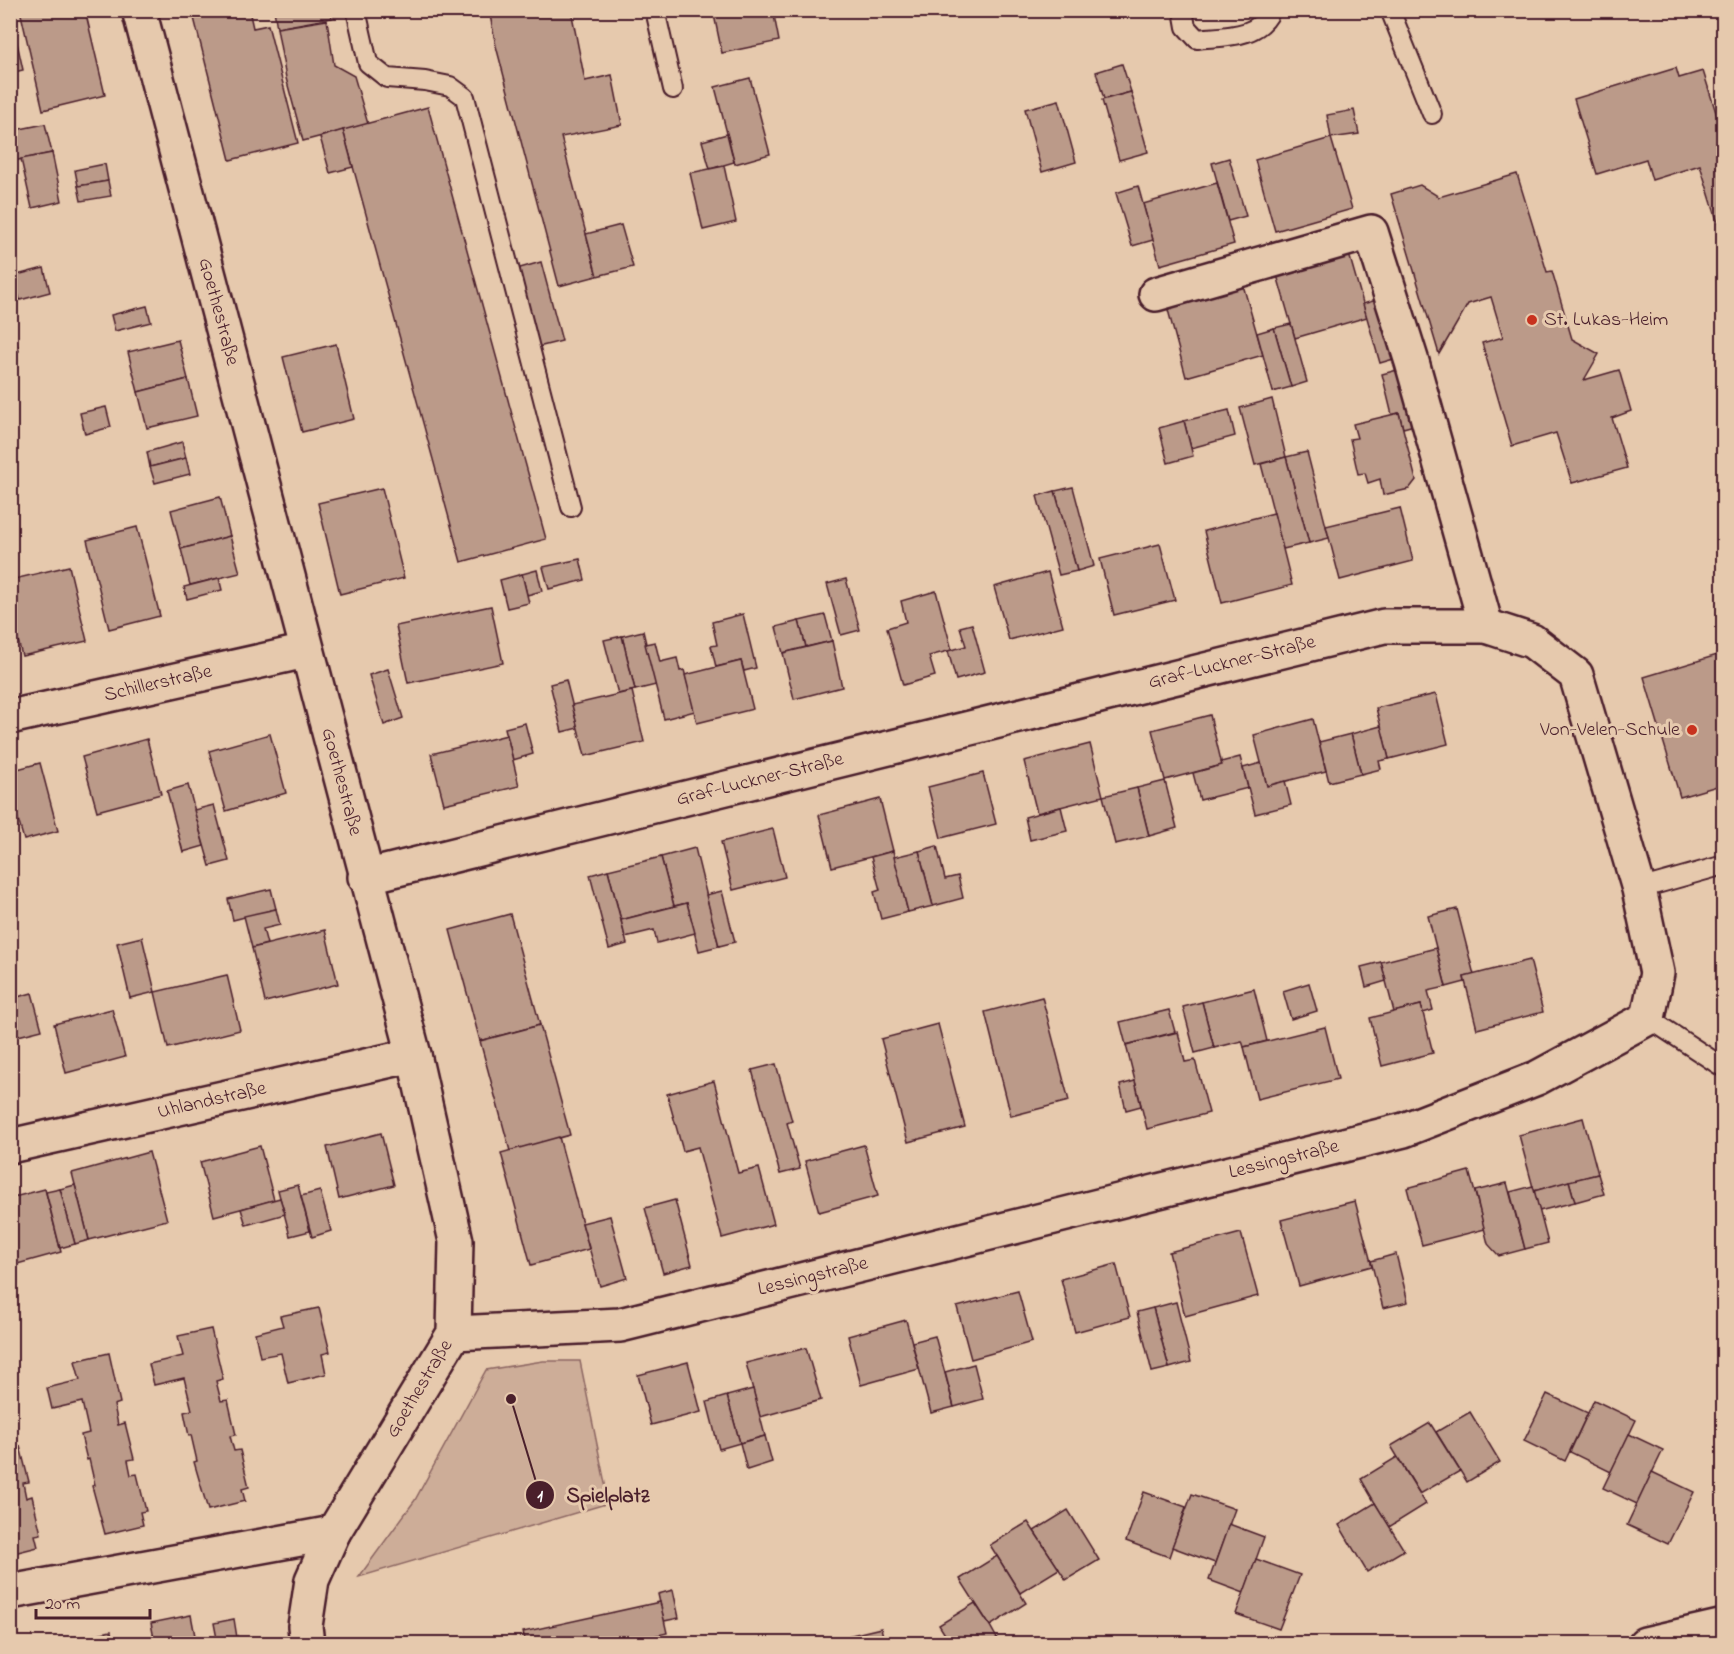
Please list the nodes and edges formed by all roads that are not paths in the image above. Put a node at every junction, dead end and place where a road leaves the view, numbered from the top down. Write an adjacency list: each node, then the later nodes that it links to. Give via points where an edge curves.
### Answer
1 (139, 10): 12 (street, Goethestraße)
2 (356, 10): 10 (lane, via 368,63 387,78 450,86 465,98)
3 (655, 10): 7 (lane)
4 (1183, 10): 5 (lane, via 1186,27 1197,39 1249,33 1267,20)
5 (1271, 10)
6 (1390, 10): 8 (lane)
7 (673, 89)
8 (1432, 114)
9 (1156, 294): 11 (street, via 1371,232)
10 (571, 507)
11 (1486, 626): 15 (street, Graf-Luckner-Straße, via 1384,626); 16 (street, via 1533,641 1576,675)
12 (306, 651): 13 (street, Schillerstraße); 15 (street, Goethestraße)
13 (10, 717)
14 (1724, 865): 16 (lane)
15 (365, 877): 18 (street, Goethestraße)
16 (1639, 889): 17 (street, via 1657,973)
17 (1648, 1018): 19 (lane); 21 (street, Lessingstraße, via 1537,1078 1392,1133 620,1325)
18 (414, 1055): 20 (street, Uhlandstraße); 21 (street, Goethestraße, via 456,1241)
19 (1724, 1068)
20 (10, 1146)
21 (454, 1333): 22 (street, Goethestraße)
22 (333, 1533): 23 (street); 25 (street, Goethestraße, via 312,1580 305,1626)
23 (10, 1592)
24 (1724, 1626): 26 (street)
25 (307, 1644)
26 (1645, 1644)

